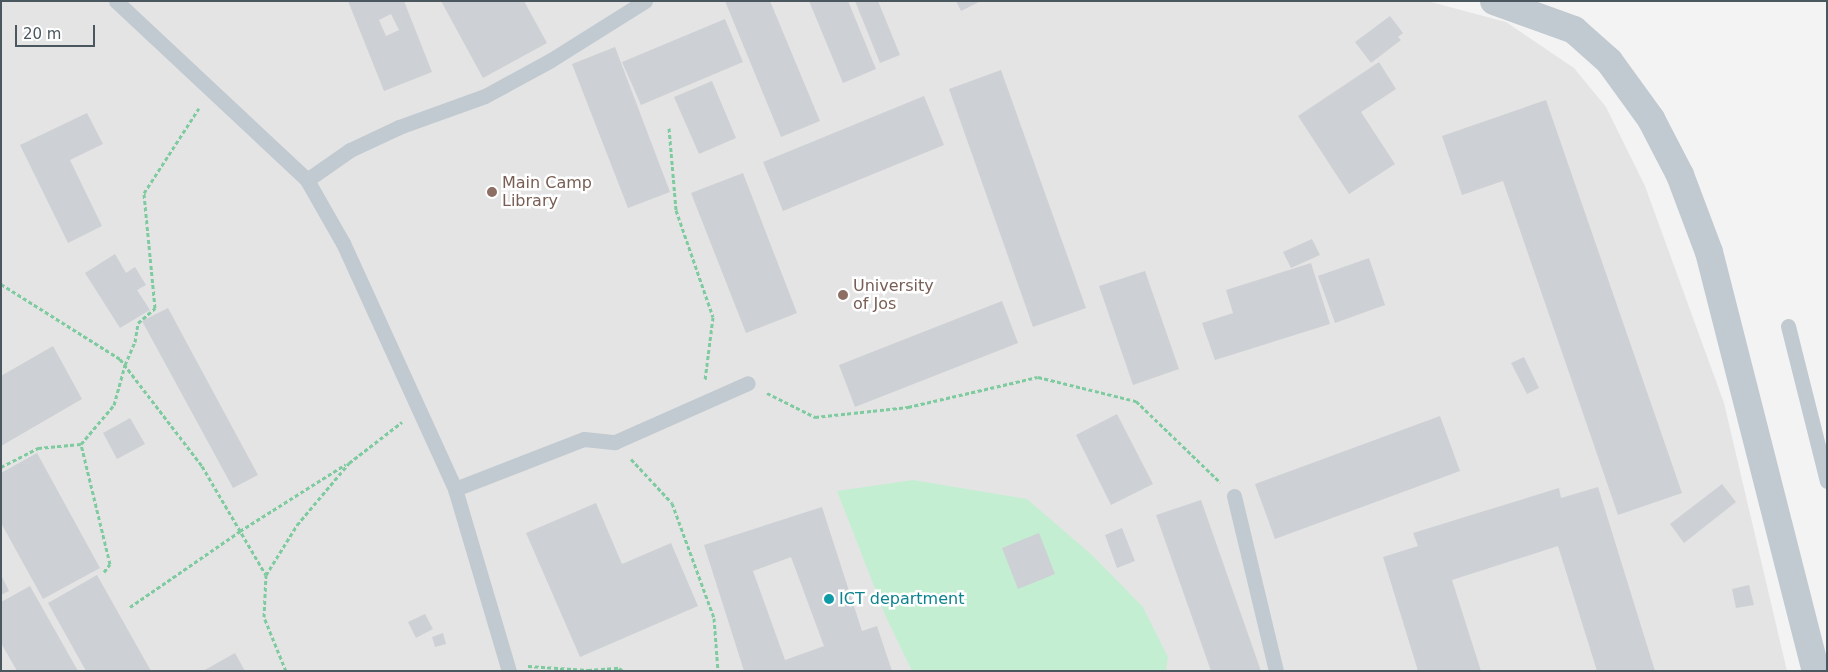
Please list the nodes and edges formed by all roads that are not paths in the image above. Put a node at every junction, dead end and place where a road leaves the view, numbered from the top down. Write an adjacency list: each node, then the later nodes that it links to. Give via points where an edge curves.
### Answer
1 (116, 1): 4 (lane)
2 (645, 1): 4 (lane, via 551,60 485,96 399,127 350,150)
3 (1494, 1): 12 (street, via 1574,30 1610,60 1651,119 1680,175 1709,252)
4 (307, 180): 8 (lane, via 343,243)
5 (1788, 326): 7 (lane)
6 (748, 383): 8 (lane, via 615,442 584,439)
7 (1827, 482)
8 (455, 488): 10 (lane)
9 (1234, 496): 11 (lane)
10 (508, 668)
11 (1276, 671)
12 (1816, 671)

